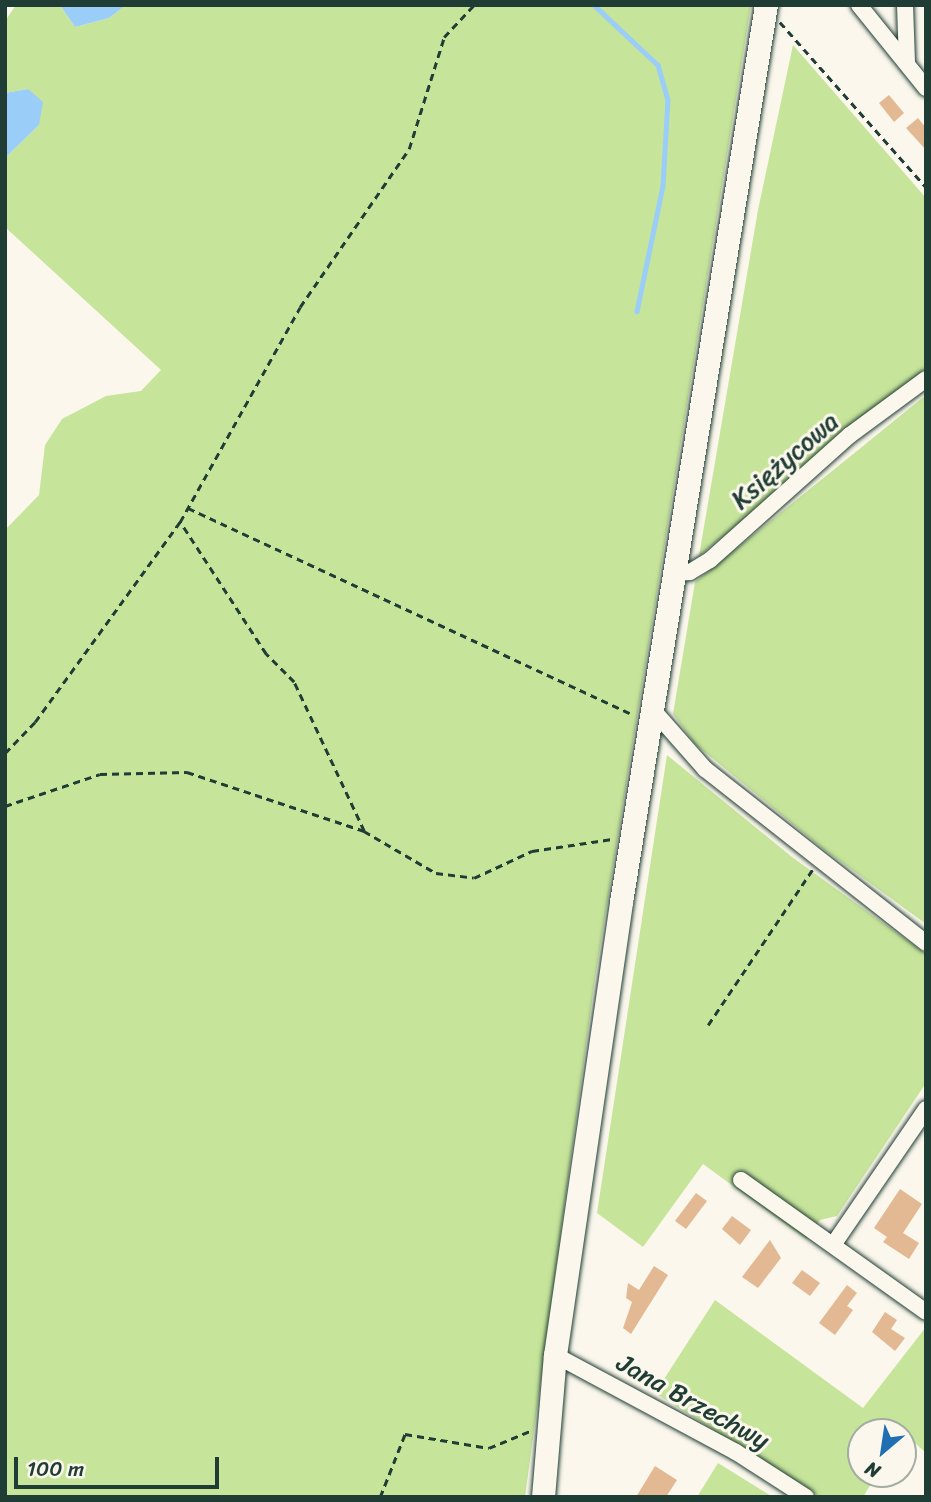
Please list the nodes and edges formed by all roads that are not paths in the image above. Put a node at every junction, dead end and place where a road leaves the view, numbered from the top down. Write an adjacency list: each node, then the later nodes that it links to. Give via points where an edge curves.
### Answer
1 (859, 5): 4 (street)
2 (905, 5): 4 (street)
3 (765, 8): 7 (street)
4 (907, 64): 5 (street)
5 (926, 88)
6 (926, 379): 7 (street, Księżycowa, via 850,435 710,560)
7 (675, 573): 8 (street)
8 (642, 712): 9 (street, via 818,862); 14 (street, via 632,839)
9 (926, 943)
10 (926, 1109): 12 (street)
11 (741, 1180): 12 (street)
12 (833, 1245): 13 (street)
13 (926, 1312)
14 (555, 1354): 15 (street); 16 (street, Jana Brzechwy, via 736,1452)
15 (543, 1497)
16 (806, 1497)

